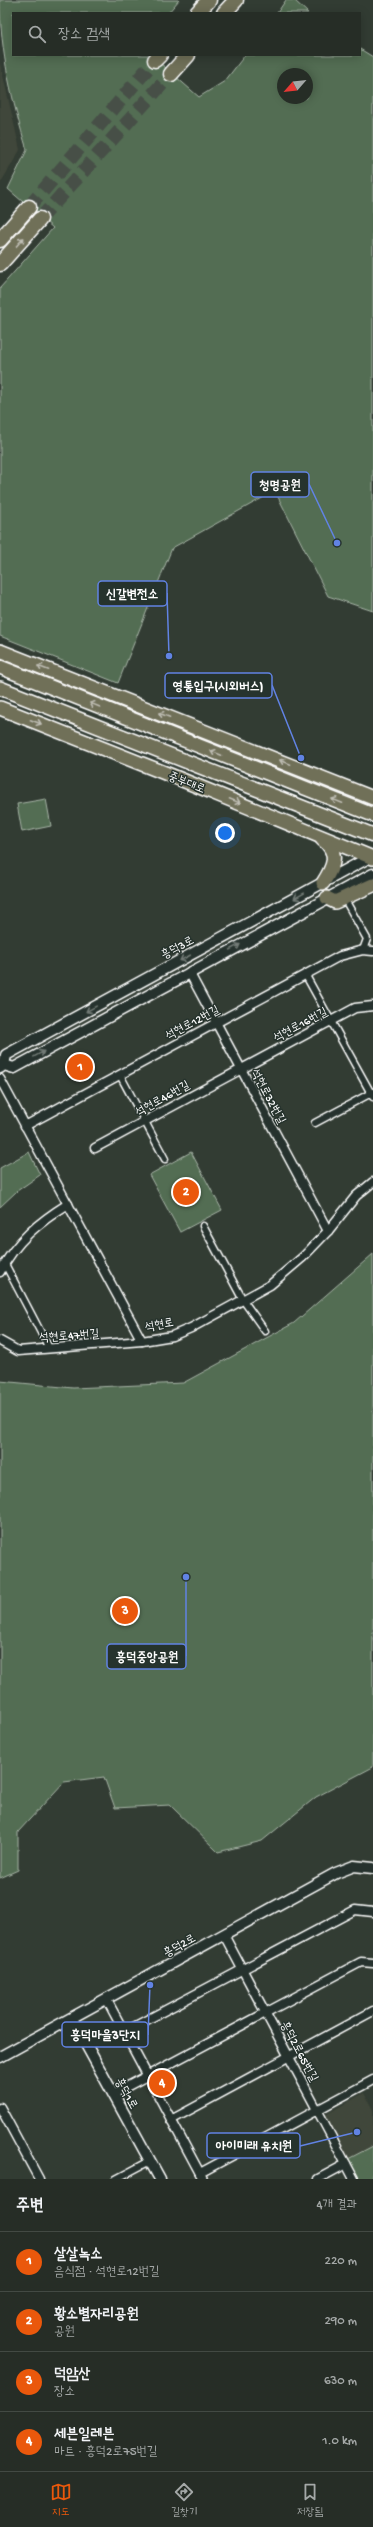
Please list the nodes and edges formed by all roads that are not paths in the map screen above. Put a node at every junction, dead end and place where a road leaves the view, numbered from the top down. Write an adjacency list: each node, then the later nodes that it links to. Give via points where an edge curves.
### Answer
1 (209, 0): 3 (highway)
2 (236, 0): 4 (highway)
3 (198, 12)
4 (225, 12)
5 (187, 56): 6 (highway)
6 (171, 74)
7 (29, 207): 9 (highway)
8 (40, 220): 10 (highway, one-way to 8)
9 (0, 240)
10 (0, 264)
11 (0, 651): 15 (main road, one-way to 11)
12 (0, 667): 18 (main road, one-way to 12)
13 (0, 688): 19 (main road)
14 (0, 708): 20 (main road, 중부대로, one-way to 20)
15 (346, 786): 16 (main road); 17 (main road)
16 (373, 794)
17 (373, 798)
18 (373, 815)
19 (373, 835)
20 (317, 836): 21 (main road, 중부대로); 23 (main road, via 329,845 334,854 332,869)
21 (372, 856): 23 (street, 흥덕3로)
22 (373, 874): 26 (street, 흥덕3로)
23 (323, 883): 34 (street, 흥덕3로, one-way to 34, via 6,1055)
24 (373, 885): 25 (main road)
25 (344, 897): 26 (main road, via 335,902); 27 (street, via 367,939)
26 (327, 898): 29 (street, 흥덕3로, one-way to 26)
27 (363, 950): 28 (street, 석현로12번길); 30 (street, 석현로12번길, via 340,956)
28 (373, 951)
29 (189, 972): 33 (street, 석현로32번길); 34 (street, 흥덕3로, one-way to 29, via 14,1068)
30 (305, 974): 32 (street); 33 (street, 석현로12번길)
31 (373, 1006): 32 (street, 석현로16번길, via 355,1008)
32 (331, 1021): 35 (street, 석현로16번길); 38 (street)
33 (216, 1023): 35 (street, 석현로32번길); 36 (street, 석현로12번길)
34 (2, 1067)
35 (241, 1069): 39 (street, 석현로46번길); 47 (street, 석현로32번길)
36 (120, 1075): 39 (street); 41 (street, 석현로12번길)
37 (0, 1079): 41 (street, 석현로)
38 (372, 1094): 40 (street)
39 (144, 1122): 42 (street, 석현로46번길); 43 (street)
40 (316, 1123)
41 (25, 1126): 45 (street, 석현로)
42 (95, 1148)
43 (165, 1159)
44 (373, 1182): 47 (street, 석현로, via 356,1196)
45 (68, 1204): 48 (street, via 31,1230 18,1243); 53 (street, 석현로)
46 (203, 1226): 50 (street)
47 (328, 1231): 50 (street, 석현로, via 270,1285)
48 (5, 1264): 49 (street); 54 (street)
49 (0, 1272)
50 (243, 1300): 51 (street); 53 (street, 석현로, via 172,1336)
51 (265, 1332)
52 (0, 1341): 54 (street, 석현로47번길, via 18,1351)
53 (142, 1341): 54 (street, 석현로47번길)
54 (49, 1348)
55 (373, 1868): 57 (street, 흥덕2로, via 354,1866 336,1873)
56 (373, 1912): 59 (street, via 355,1910)
57 (224, 1935): 59 (street, 흥덕2로65번길); 60 (street, 흥덕2로)
58 (373, 1963): 62 (street, via 361,1962)
59 (242, 1970): 62 (street, 흥덕2로65번길); 64 (street)
60 (107, 2000): 63 (street, 흥덕2로); 64 (street)
61 (373, 2011): 66 (street)
62 (265, 2013): 66 (street, 흥덕2로65번길); 67 (street)
63 (72, 2019): 65 (street, 흥덕2로); 69 (street, 흥덕1로)
64 (124, 2032): 67 (street)
65 (0, 2057)
66 (289, 2057): 71 (street, 흥덕2로65번길); 72 (street)
67 (148, 2076): 69 (street); 72 (street)
68 (373, 2080): 71 (street)
69 (113, 2094): 73 (street, 흥덕1로)
70 (0, 2107): 76 (street)
71 (318, 2110): 74 (street, 흥덕2로65번길); 75 (street)
72 (171, 2120): 75 (street)
73 (150, 2161): 77 (street); 78 (street, 흥덕1로)
74 (346, 2164): 79 (street); 80 (street, 흥덕2로65번길)
75 (202, 2176)
76 (39, 2179)
77 (116, 2179)
78 (160, 2179)
79 (318, 2179)
80 (354, 2179)

